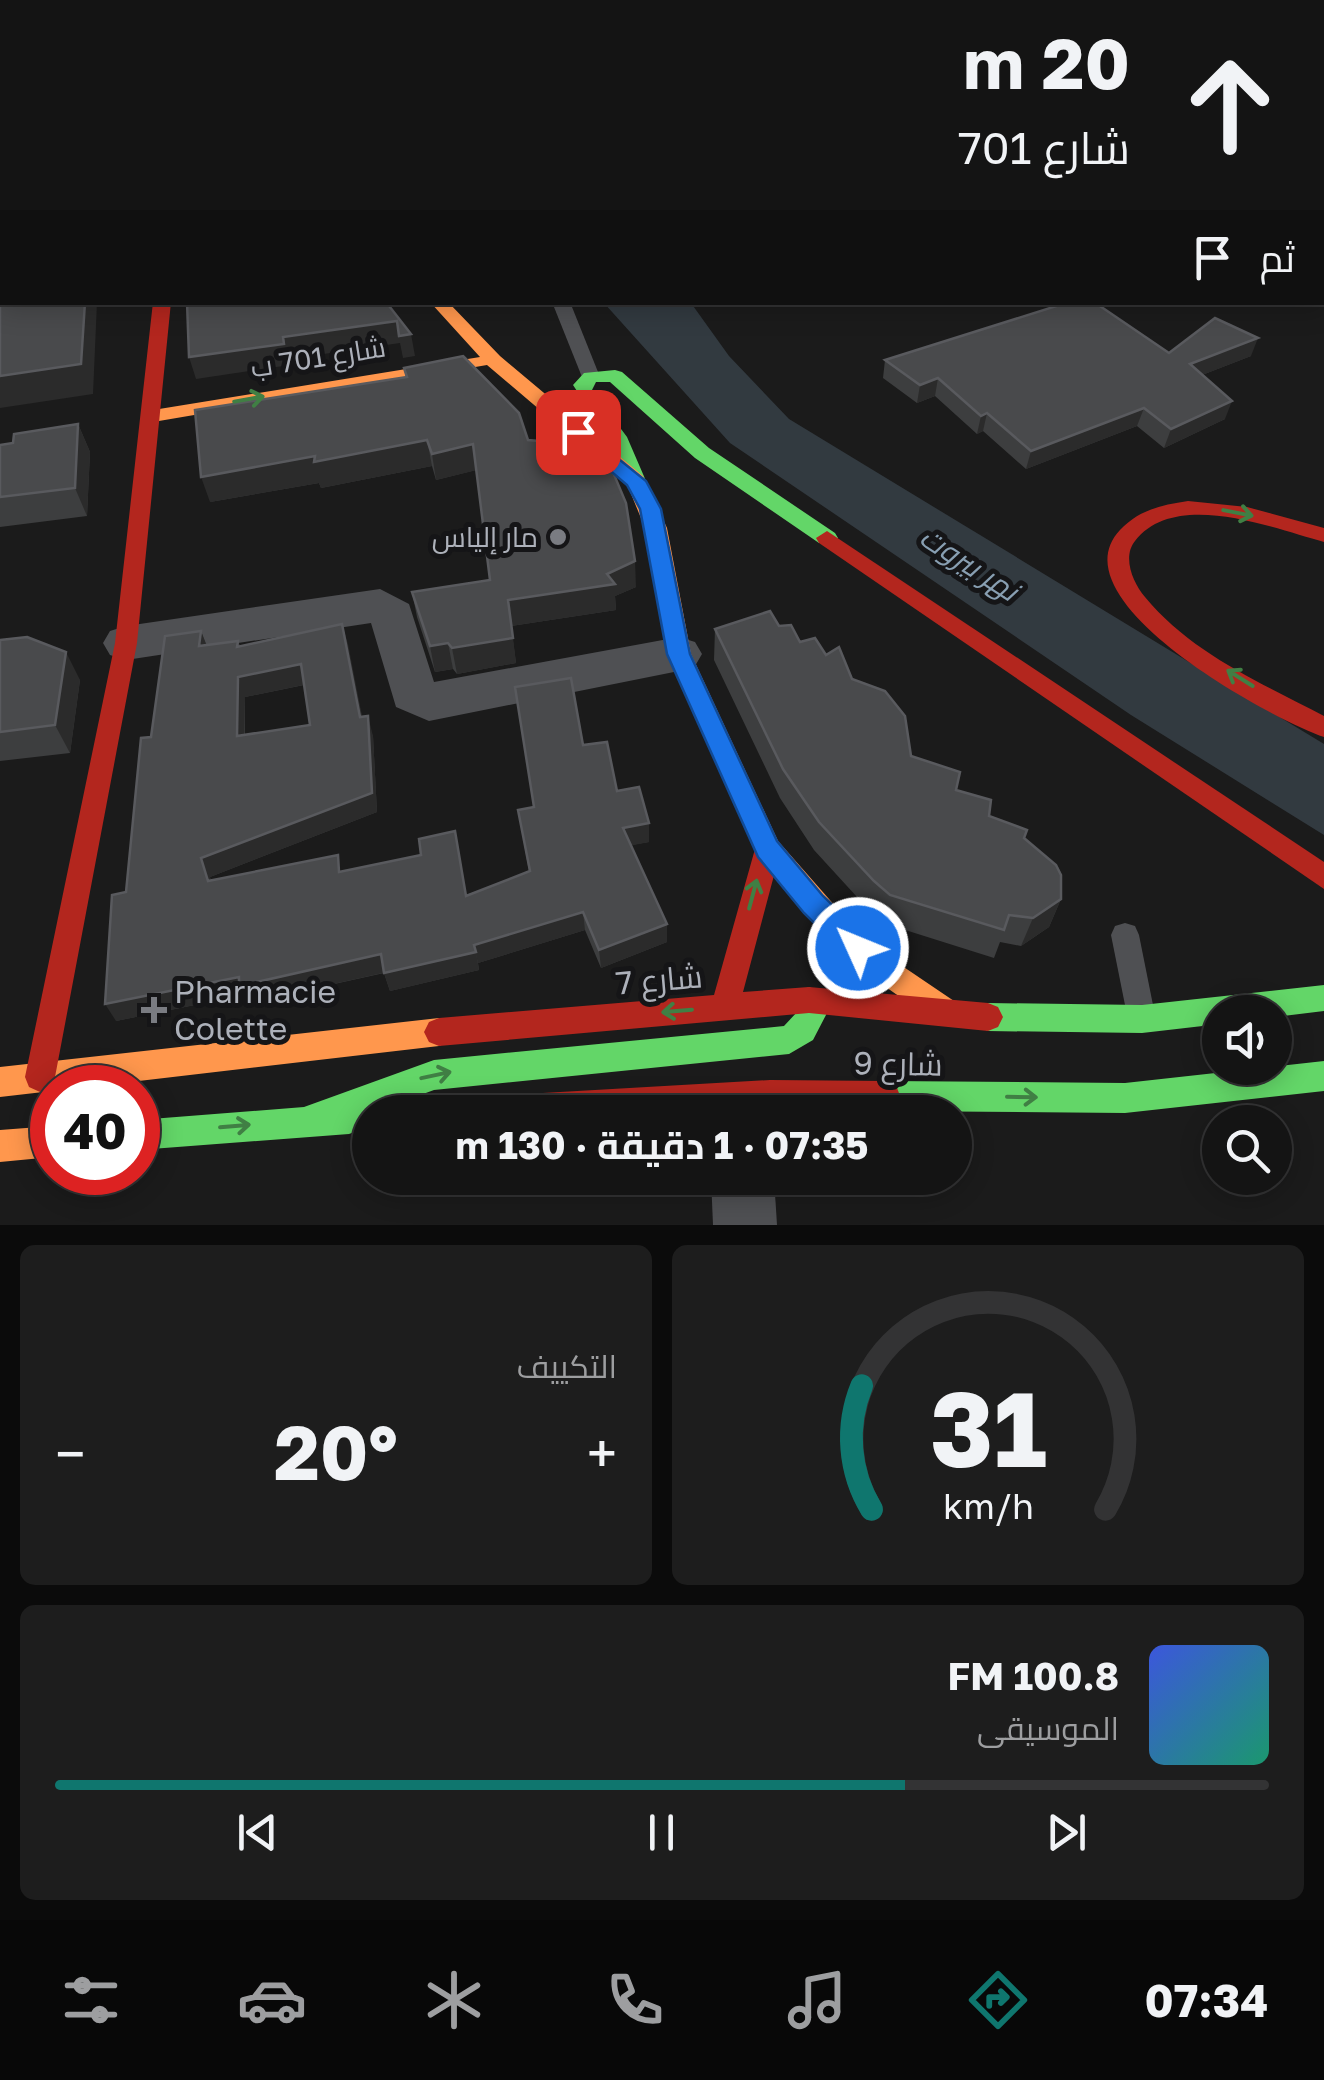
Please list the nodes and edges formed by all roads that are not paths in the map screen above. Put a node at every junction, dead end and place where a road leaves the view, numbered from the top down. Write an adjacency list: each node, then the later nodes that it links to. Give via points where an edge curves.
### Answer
1 (162, 305): 6 (street)
2 (441, 305): 4 (street)
3 (562, 305): 5 (lane)
4 (493, 360): 6 (street, شارع 701 ب, one-way to 4); 7 (street)
5 (591, 376): 7 (street, via 583,390 622,447); 13 (street, via 615,376 717,464)
6 (153, 416): 9 (street)
7 (636, 481): 10 (street, via 656,528)
8 (1324, 535): 11 (street, one-way to 8, via 1176,638 1139,606 1121,576 1117,551 1126,530 1148,516 1194,507)
9 (126, 643): 10 (street, via 380,604 392,616 413,694 430,702); 20 (street)
10 (679, 654): 12 (street)
11 (1324, 727)
12 (768, 849): 17 (street, one-way to 12); 18 (street, via 841,933)
13 (1324, 876)
14 (1125, 935): 19 (lane)
15 (1324, 998): 19 (street, شارع 7)
16 (809, 1000): 17 (street, شارع 7); 18 (street, شارع 7); 27 (street, one-way to 16, via 434,1074 789,1040 813,1013)
17 (725, 1007): 21 (street, شارع 7, one-way to 21)
18 (952, 1016): 19 (street, شارع 7)
19 (1142, 1019)
20 (42, 1065)
21 (138, 1065)
22 (1324, 1076): 25 (street, شارع 9, one-way to 22, via 1125,1098)
23 (30, 1078): 24 (street, شارع 7)
24 (0, 1082)
25 (972, 1100)
26 (352, 1119): 27 (street)
27 (312, 1120): 28 (street, one-way to 27)
28 (160, 1132)
29 (30, 1144): 30 (street)
30 (0, 1146)
31 (743, 1195): 32 (street)
32 (744, 1225)

